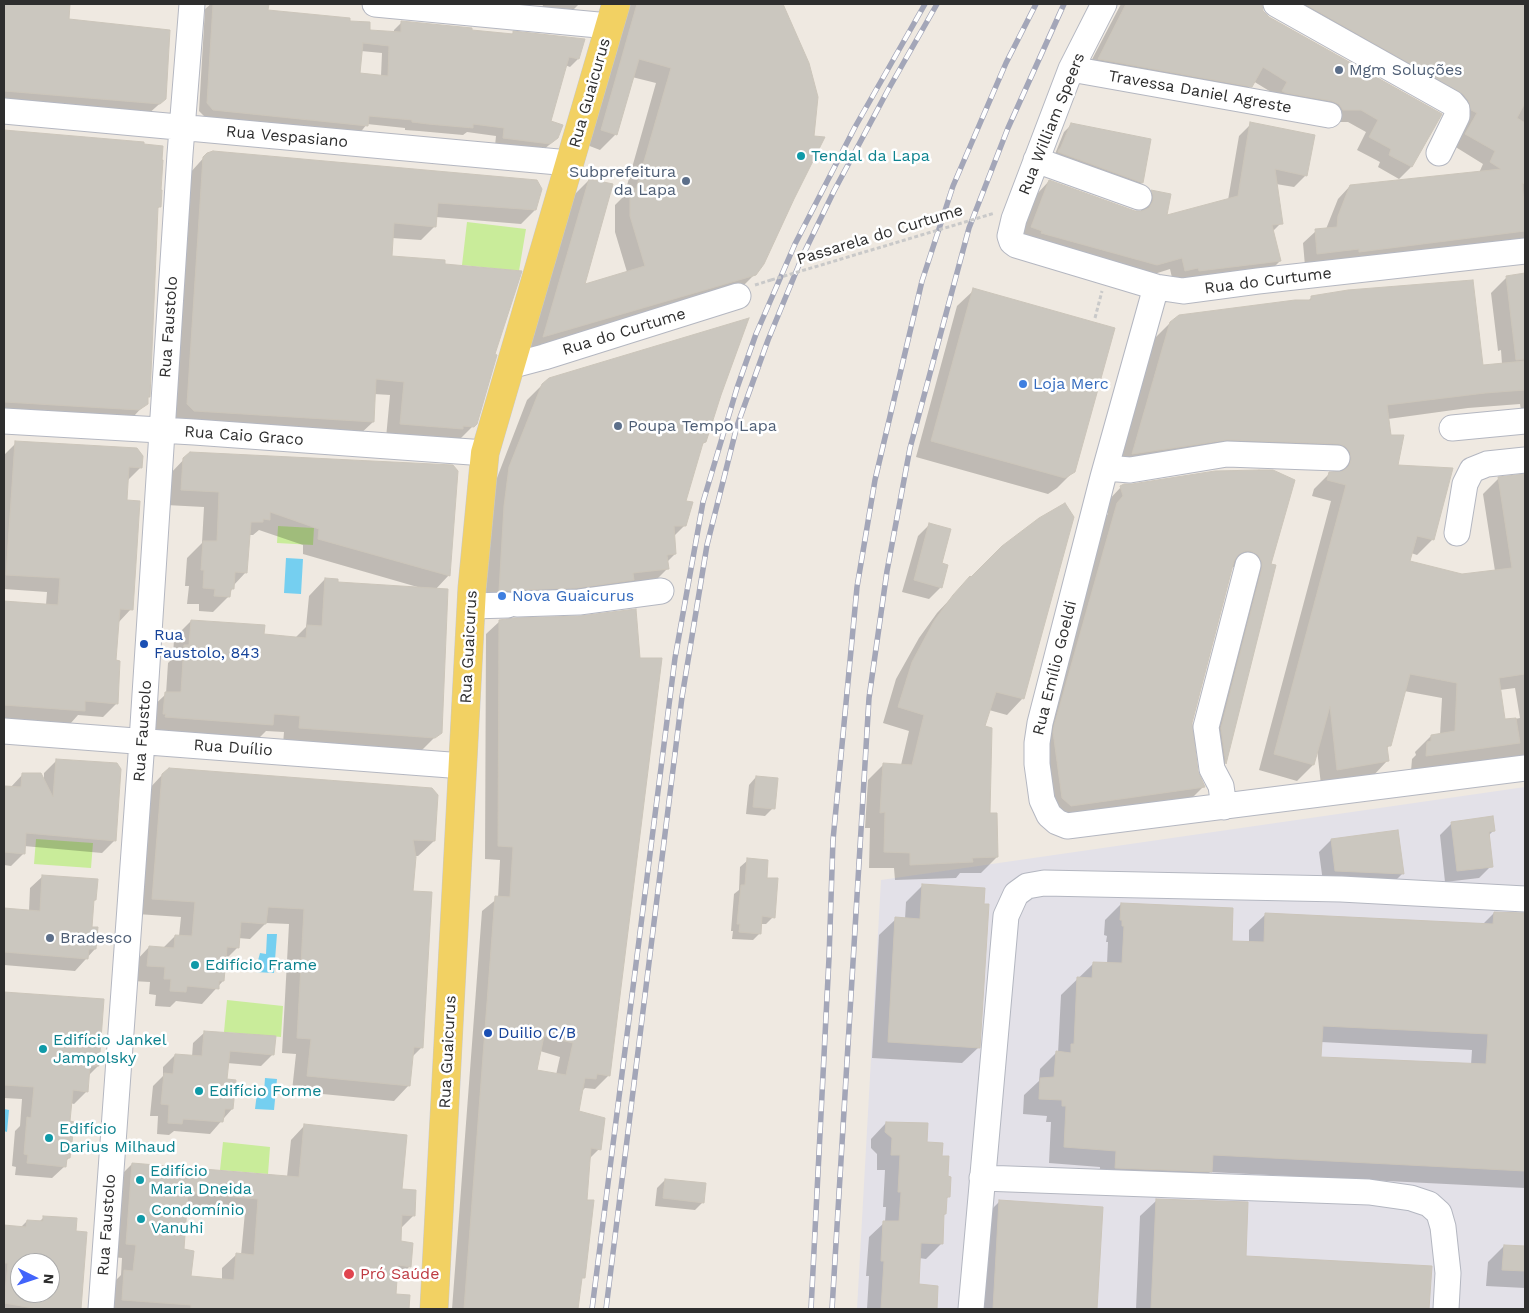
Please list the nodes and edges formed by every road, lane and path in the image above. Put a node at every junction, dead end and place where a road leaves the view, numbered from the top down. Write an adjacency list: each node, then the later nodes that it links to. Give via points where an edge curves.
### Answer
1 (192, 4): 9 (street, Rua Faustolo)
2 (376, 4): 5 (street)
3 (1104, 4): 6 (street, Rua William Speers)
4 (1276, 4): 10 (street, via 1452,103 1457,109 1457,116)
5 (612, 15): 12 (main road, Rua Guaicurus)
6 (1071, 69): 8 (street, Travessa Daniel Agreste); 11 (street, Rua William Speers)
7 (4, 111): 9 (street, Rua Vespasiano)
8 (1328, 115)
9 (182, 127): 12 (street, Rua Vespasiano); 26 (street, Rua Faustolo)
10 (1439, 153)
11 (1036, 160): 13 (street); 15 (street, Rua William Speers, via 1011,229 1010,236)
12 (569, 163): 22 (main road, Rua Guaicurus)
13 (1139, 197)
14 (995, 213): 17 (path, Passarela do Curtume, bridge)
15 (1016, 245): 18 (street, Rua do Curtume)
16 (1525, 251): 18 (street, Rua do Curtume, via 1183,291)
17 (771, 280)
18 (1156, 287): 30 (street, Rua Emílio Goeldi)
19 (1103, 290): 21 (path)
20 (738, 296): 22 (street, Rua do Curtume)
21 (1095, 318)
22 (510, 366): 27 (main road, Rua Guaicurus)
23 (4, 421): 26 (street, Rua Caio Graco)
24 (1525, 421): 25 (street)
25 (1452, 428)
26 (162, 430): 27 (street, Rua Caio Graco); 36 (street, Rua Faustolo)
27 (485, 453): 34 (main road, Rua Guaicurus)
28 (1337, 458): 30 (street, via 1227,454 1130,470)
29 (1525, 460): 31 (street, via 1487,464 1472,470 1465,484)
30 (1106, 468): 39 (street, Rua Emílio Goeldi, via 1040,723 1037,764 1042,800 1049,815 1067,826)
31 (1457, 533)
32 (1248, 565): 39 (street, via 1206,728 1212,769 1221,786)
33 (661, 591): 34 (street, via 579,602)
34 (471, 606): 37 (main road, Rua Guaicurus)
35 (4, 731): 36 (street, Rua Duílio)
36 (142, 741): 37 (street, Rua Duílio); 42 (street, Rua Faustolo)
37 (463, 766): 43 (main road, Rua Guaicurus)
38 (1525, 768): 39 (street, Rua Emílio Goeldi)
39 (1224, 807)
40 (1525, 899): 41 (street, via 1341,890 1044,883 1027,886 1016,894 1006,916)
41 (982, 1178): 44 (street); 45 (street, via 1368,1192 1411,1198 1429,1204 1439,1213 1444,1227 1448,1273)
42 (101, 1309)
43 (434, 1309)
44 (971, 1309)
45 (1446, 1309)

